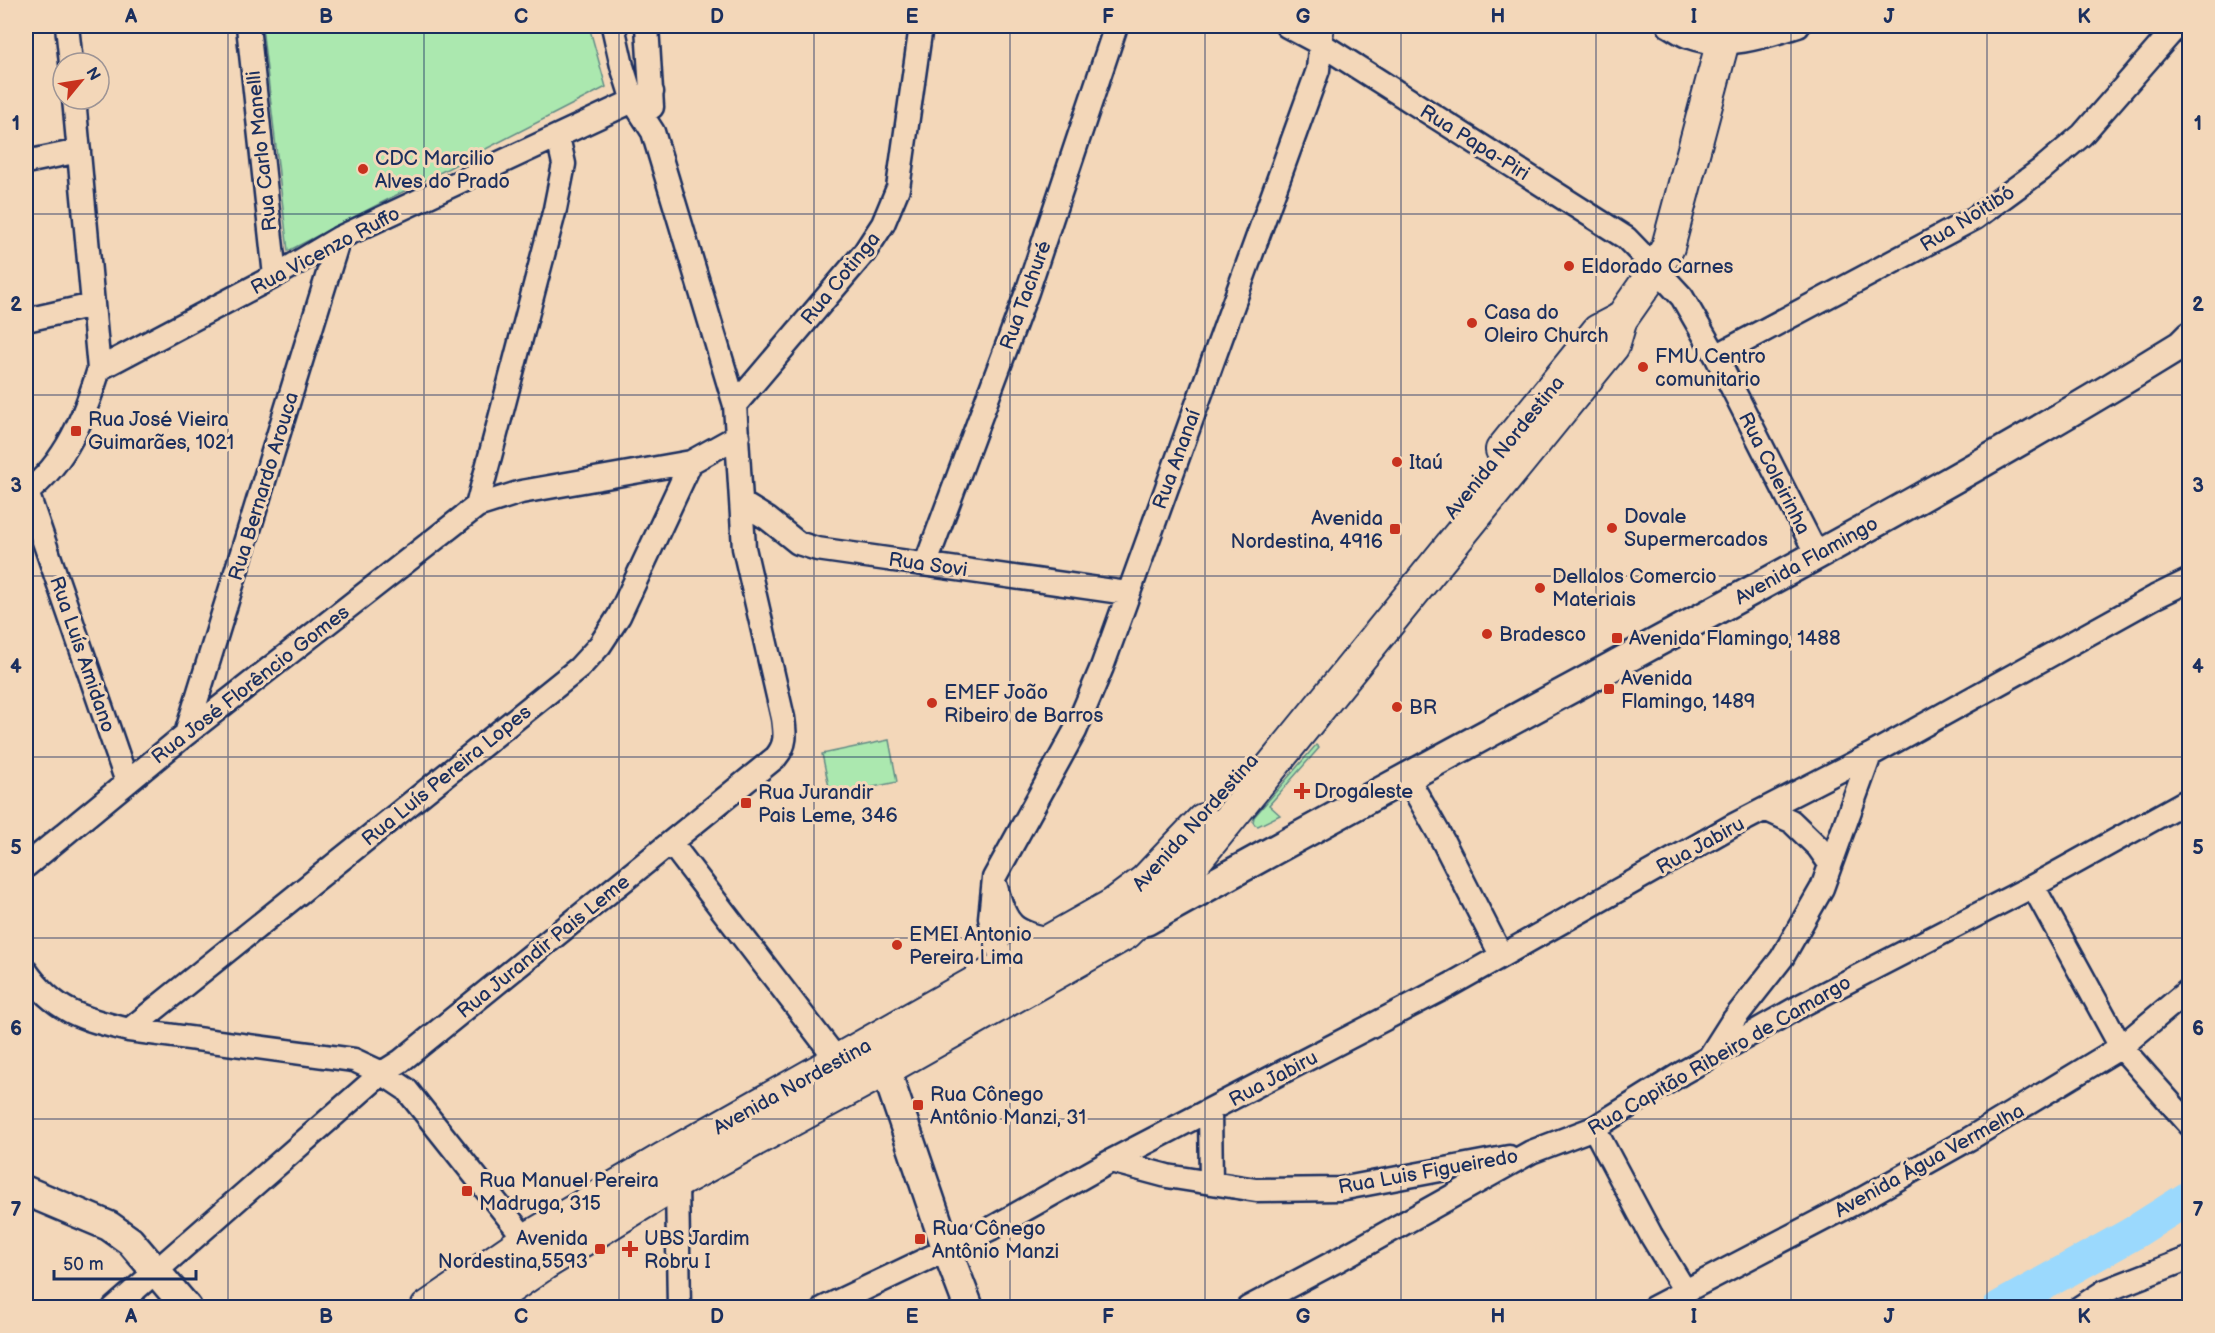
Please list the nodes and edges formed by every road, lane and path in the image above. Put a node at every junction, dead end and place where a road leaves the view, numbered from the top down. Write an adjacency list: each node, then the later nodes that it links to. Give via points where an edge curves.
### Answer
1 (67, 26): 13 (street)
2 (248, 26): 21 (street, Rua Carlo Manelli)
3 (613, 26): 14 (street, via 622,66)
4 (647, 26): 14 (street)
5 (921, 26): 27 (street, Rua Cotinga, via 898,188 884,224)
6 (1116, 26): 34 (street, Rua Tachuré, via 1027,292)
7 (1287, 26): 12 (street, Rua Papa-Piri)
8 (1669, 26): 11 (street, via 1689,37)
9 (1798, 26): 11 (street, via 1761,38)
10 (2177, 26): 25 (street, Rua Noitibó, via 2082,135 1975,218)
11 (1725, 34): 20 (main road, Avenida Nordestina, via 1668,247)
12 (1322, 35): 20 (street, Rua Papa-Piri, via 1626,238); 36 (street, Rua Ananaí, via 1318,70)
13 (70, 51)
14 (643, 96): 16 (street, Rua Vicenzo Ruffo); 27 (street, Rua Jurandir Pais Leme)
15 (75, 111): 17 (street)
16 (558, 137): 19 (street, Rua Vicenzo Ruffo); 32 (street, via 564,164 555,209)
17 (79, 151): 18 (street); 22 (street)
18 (26, 162)
19 (339, 238): 21 (street, Rua Vicenzo Ruffo); 37 (street, Rua Bernardo Arouca)
20 (1656, 269): 25 (street, Rua Coleirinha, via 1682,297); 43 (main road, Avenida Nordestina, via 1621,319 1613,346 1595,370)
21 (274, 276): 26 (street, Rua Vicenzo Ruffo)
22 (93, 305): 23 (street); 26 (street)
23 (26, 320)
24 (2187, 346): 33 (street, Avenida Flamingo)
25 (1716, 356): 33 (street, Rua Coleirinha)
26 (99, 369): 30 (street, via 76,432 52,468)
27 (735, 405): 28 (street, Rua Jurandir Pais Leme)
28 (738, 436): 29 (street, Rua José Florêncio Gomes); 31 (street, Rua Jurandir Pais Leme)
29 (691, 462): 32 (street, Rua José Florêncio Gomes, via 522,492); 56 (street, Rua Luís Pereira Lopes, via 619,616 579,668)
30 (26, 493): 40 (street, Rua Luís Amidano)
31 (742, 503): 34 (street, Rua Sovi, via 798,543); 44 (street, Rua Jurandir Pais Leme, via 744,548 785,738 776,757)
32 (477, 506): 37 (street, Rua José Florêncio Gomes)
33 (1817, 555): 39 (street, Avenida Flamingo)
34 (926, 563): 36 (street, Rua Sovi)
35 (2190, 580): 38 (street, Rua Jabiru)
36 (1127, 592): 48 (street, Rua Ananaí, via 1075,731)
37 (186, 734): 40 (street, Rua José Florêncio Gomes)
38 (1870, 756): 42 (street, Rua Jabiru); 46 (street)
39 (1407, 777): 45 (street, Avenida Flamingo); 52 (street)
40 (127, 782): 47 (street, Rua José Florêncio Gomes)
41 (2190, 799): 49 (street, Rua Capitão Ribeiro de Camargo)
42 (1765, 809): 46 (street, via 1791,821); 52 (street, Rua Jabiru)
43 (1206, 832): 45 (street, via 1229,854); 50 (main road, Avenida Nordestina, via 1178,882); 51 (main road, Avenida Nordestina, via 1129,895)
44 (671, 843): 60 (street); 62 (street, Rua Jurandir Pais Leme)
45 (1257, 859): 50 (street, Avenida Flamingo)
46 (1830, 864): 59 (street, via 1822,888 1782,958)
47 (26, 866)
48 (994, 878): 51 (street, via 999,899 1013,926 1026,934); 53 (street, Rua Ananaí, via 990,918)
49 (2033, 886): 58 (street); 59 (street, Rua Capitão Ribeiro de Camargo)
50 (1126, 933): 61 (main road, Avenida Nordestina)
51 (1052, 940): 53 (main road, Avenida Nordestina)
52 (1501, 955): 63 (street, Rua Jabiru)
53 (1003, 967): 57 (main road, Avenida Nordestina)
54 (26, 971): 56 (street, via 39,990 62,1008 98,1023)
55 (2190, 989): 58 (street, Avenida Água Vermelha)
56 (129, 1030): 62 (street, via 354,1060)
57 (876, 1039): 60 (main road, Avenida Nordestina); 61 (street)
58 (2121, 1047): 64 (street); 75 (street, Avenida Água Vermelha, via 1862,1199)
59 (1708, 1058): 65 (street, Rua Capitão Ribeiro de Camargo)
60 (838, 1061): 68 (main road, Avenida Nordestina)
61 (886, 1069): 68 (main road, Avenida Nordestina); 71 (street)
62 (382, 1073): 72 (street, via 406,1089); 74 (street, Rua Jurandir Pais Leme)
63 (1210, 1111): 67 (street, Rua Jabiru); 69 (street, Rua Jabiru)
64 (2190, 1125)
65 (1594, 1128): 66 (street, Rua Capitão Ribeiro de Camargo); 75 (street)
66 (1531, 1152): 69 (street, Rua Luis Figueiredo, via 1340,1189 1256,1190); 83 (street, Rua Capitão Ribeiro de Camargo)
67 (1112, 1161): 69 (street, Rua Luis Figueiredo); 71 (street, Rua Jabiru)
68 (670, 1170): 72 (main road, Avenida Nordestina); 80 (street)
69 (1211, 1183)
70 (26, 1191): 74 (street, via 109,1226 130,1241)
71 (947, 1250): 81 (street, Rua Jabiru); 82 (street)
72 (535, 1252): 78 (main road, Avenida Nordestina); 79 (main road, Avenida Nordestina)
73 (2190, 1258): 85 (street, via 2105,1291)
74 (157, 1270): 76 (street, Rua Jurandir Pais Leme); 77 (street)
75 (1685, 1291): 84 (street, Avenida Água Vermelha)
76 (114, 1308)
77 (187, 1308)
78 (427, 1308)
79 (480, 1308)
80 (679, 1308)
81 (824, 1308)
82 (969, 1308)
83 (1248, 1308)
84 (1653, 1308)
85 (2079, 1308)

